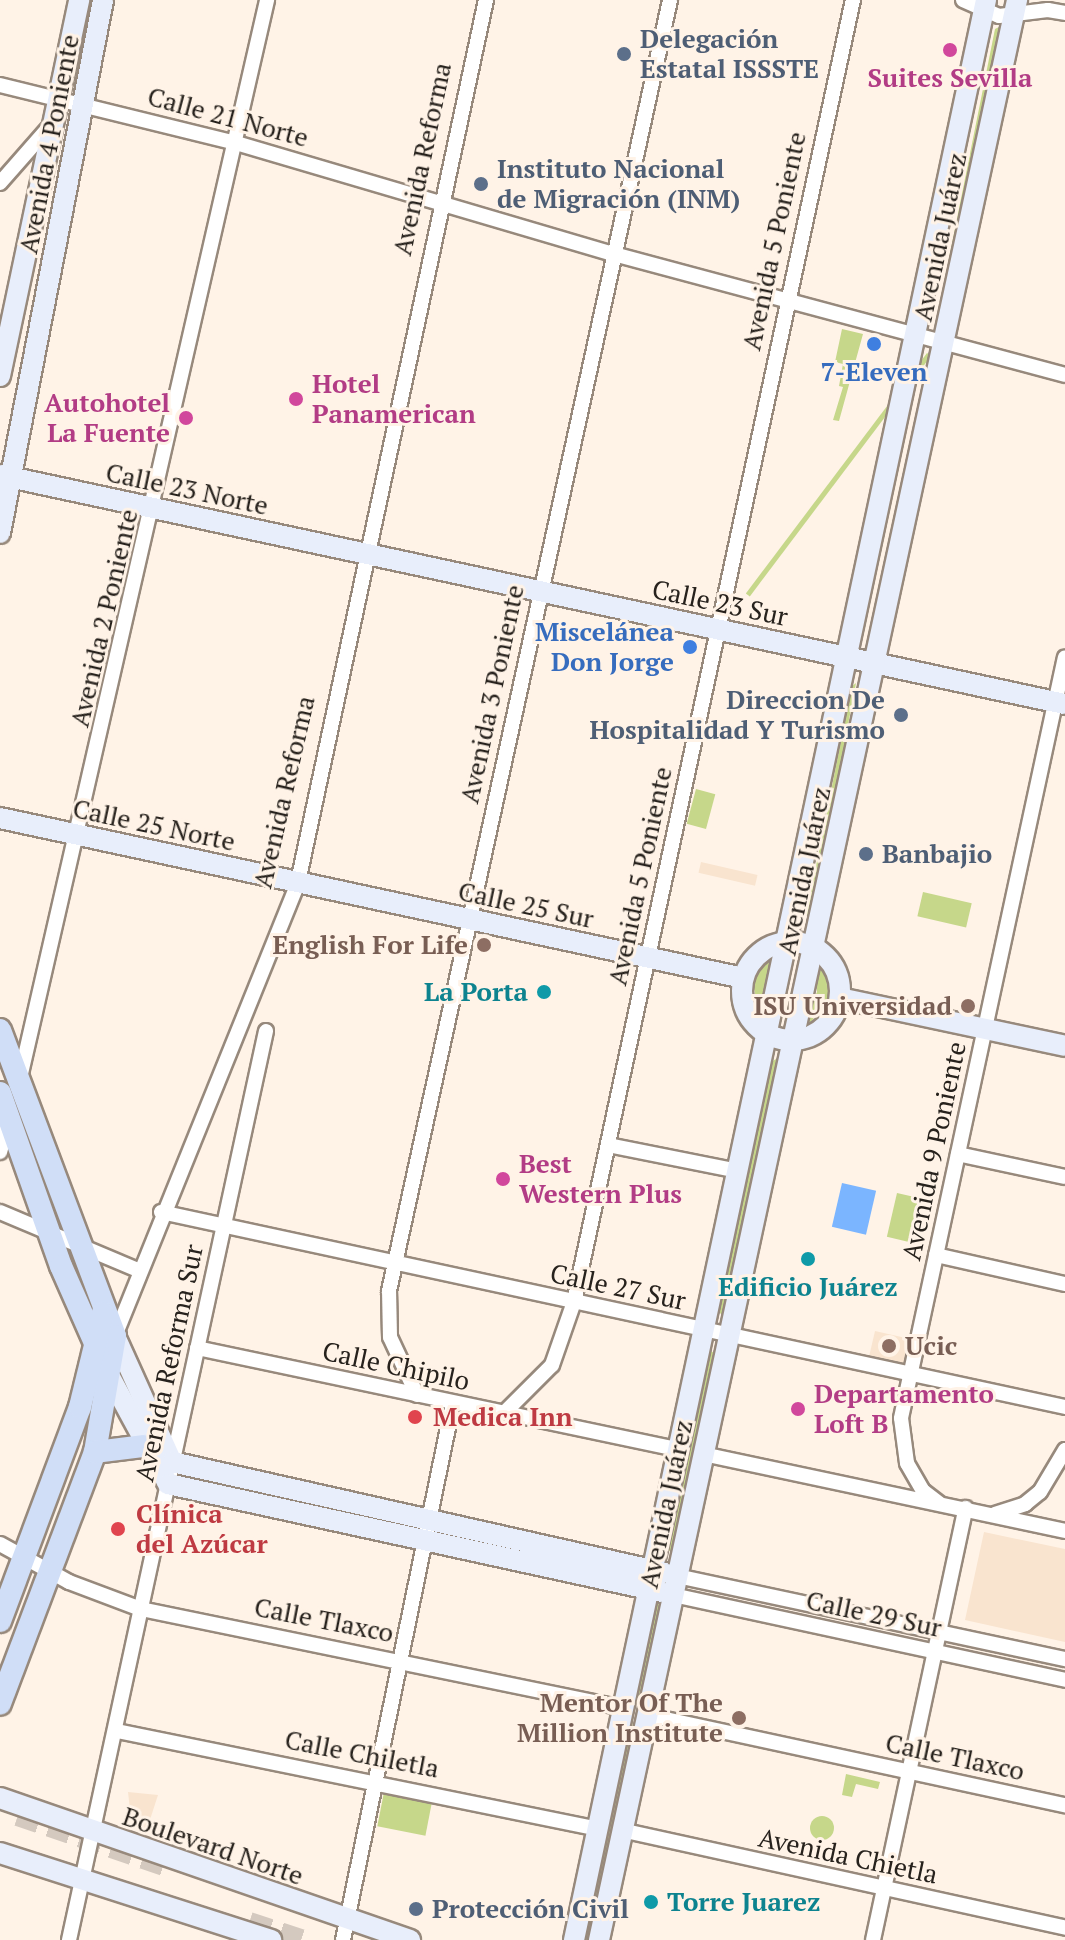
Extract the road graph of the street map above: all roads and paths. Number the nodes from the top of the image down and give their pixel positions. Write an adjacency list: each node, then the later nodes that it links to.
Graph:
1 (79, 0): 13 (main road, Avenida 4 Poniente)
2 (103, 0): 14 (main road, Avenida 4 Poniente)
3 (267, 0): 16 (street, Avenida 2 Poniente)
4 (486, 0): 18 (street, Avenida Reforma)
5 (670, 0): 19 (street, Avenida 3 Poniente)
6 (853, 0): 20 (street, Avenida 5 Poniente)
7 (963, 0): 9 (street)
8 (1043, 5): 10 (street); 11 (street)
9 (985, 6): 10 (street); 21 (main road, Avenida Juárez)
10 (1016, 8): 22 (main road, Avenida Juárez)
11 (1065, 13)
12 (0, 85): 13 (street, Calle 21 Norte)
13 (59, 97): 14 (street, Calle 21 Norte); 15 (main road, Avenida 4 Poniente)
14 (82, 103): 16 (street, Calle 21 Norte); 25 (main road, Avenida 4 Poniente)
15 (54, 122): 17 (street); 24 (main road, Avenida 4 Poniente)
16 (236, 143): 18 (street, Calle 21 Norte); 26 (street, Avenida 2 Poniente)
17 (0, 183)
18 (442, 201): 19 (street, Calle 21 Norte); 28 (street, Avenida Reforma)
19 (614, 254): 20 (street, Calle 21 Norte); 29 (street, Avenida 3 Poniente)
20 (785, 301): 21 (street, Calle 21 Norte); 30 (street, Avenida 5 Poniente)
21 (917, 338): 22 (street, Calle 21 Norte); 31 (main road, Avenida Juárez)
22 (944, 345): 23 (street, Calle 21 Norte); 33 (main road, Avenida Juárez)
23 (1065, 375)
24 (0, 376)
25 (6, 477): 26 (main road, Calle 23 Norte); 27 (main road, Avenida 4 Poniente)
26 (154, 508): 28 (main road, Calle 23 Norte); 36 (street, Avenida 2 Poniente)
27 (0, 533)
28 (364, 553): 29 (main road, Calle 23 Sur); 37 (street, Avenida Reforma)
29 (539, 591): 30 (main road, Calle 23 Sur); 38 (street, Avenida 3 Poniente)
30 (717, 629): 31 (main road, Calle 23 Sur); 41 (street, Avenida 5 Poniente)
31 (848, 657): 33 (main road, Calle 23 Sur); 39 (main road, Avenida Juárez)
32 (1065, 657): 34 (street, Avenida 9 Poniente)
33 (875, 663): 34 (main road, Calle 23 Sur); 40 (main road, Avenida Juárez)
34 (1060, 703): 44 (street, Avenida 9 Poniente)
35 (0, 818): 36 (main road, Calle 25 Norte)
36 (80, 836): 37 (main road, Calle 25 Norte); 50 (street, Avenida 2 Poniente)
37 (298, 882): 38 (main road, Calle 25 Sur); 58 (street, Avenida Reforma)
38 (468, 919): 41 (main road, Calle 25 Sur); 63 (street, Avenida 3 Poniente)
39 (788, 941): 40 (main road); 42 (main road); 47 (main road, Avenida Juárez)
40 (814, 947): 43 (main road); 48 (main road, Avenida Juárez)
41 (648, 958): 42 (main road, Calle 25 Sur); 52 (street, Avenida 5 Poniente)
42 (743, 978): 47 (main road)
43 (840, 998): 44 (main road); 48 (main road)
44 (985, 1029): 49 (main road); 54 (street, Avenida 9 Poniente)
45 (0, 1030): 50 (main road)
46 (266, 1031): 59 (street, Avenida Reforma Sur)
47 (768, 1035): 48 (main road); 55 (main road, Avenida Juárez)
48 (794, 1041): 68 (main road, Avenida Juárez)
49 (1065, 1046)
50 (10, 1088): 51 (main road); 61 (main road)
51 (10, 1120): 53 (street); 60 (main road)
52 (608, 1145): 55 (street); 66 (street, Avenida 5 Poniente)
53 (0, 1152)
54 (958, 1154): 56 (street); 62 (street, Avenida 9 Poniente)
55 (738, 1171): 67 (main road, Avenida Juárez)
56 (1065, 1177)
57 (0, 1212): 60 (street)
58 (161, 1212): 59 (street, Calle 27 Sur); 64 (street, Avenida Reforma)
59 (224, 1226): 63 (street, Calle 27 Sur); 70 (street, Avenida Reforma Sur)
60 (48, 1230): 61 (street); 69 (main road)
61 (75, 1241): 64 (street); 69 (main road, Avenida Reforma)
62 (936, 1255): 65 (street); 71 (street, Avenida 9 Poniente)
63 (395, 1263): 66 (street, Calle 27 Sur); 73 (street, Avenida 3 Poniente)
64 (138, 1270): 69 (street, Avenida Reforma)
65 (1065, 1284)
66 (574, 1302): 67 (street, Calle 27 Sur); 76 (street, Avenida 5 Poniente)
67 (705, 1330): 68 (street, Calle 27 Sur); 78 (main road, Avenida Juárez)
68 (730, 1335): 71 (street, Calle 27 Sur); 81 (main road, Avenida Juárez)
69 (106, 1342): 72 (main road); 82 (main road); 90 (main road, Avenida Reforma)
70 (197, 1348): 73 (street, Calle Chipilo); 82 (street, Avenida Reforma Sur)
71 (910, 1374): 75 (street, Calle 27 Sur); 84 (street, Avenida 9 Poniente)
72 (110, 1377): 77 (main road); 80 (main road)
73 (417, 1395): 74 (street, Calle Chipilo)
74 (453, 1403): 76 (street, Calle Chipilo); 87 (street)
75 (1065, 1407)
76 (505, 1412): 78 (street, Calle Chipilo)
77 (144, 1446): 80 (main road); 83 (main road)
78 (679, 1450): 92 (main road, Avenida Juárez)
79 (1065, 1450): 86 (street)
80 (95, 1452): 91 (main road)
81 (703, 1454): 84 (street); 93 (main road, Avenida Juárez)
82 (172, 1462): 83 (street, Avenida Reforma Sur); 87 (main road)
83 (168, 1484): 87 (main road); 94 (street, Avenida Reforma Sur)
84 (939, 1503): 85 (street)
85 (966, 1508): 86 (street); 96 (street)
86 (994, 1514): 88 (street)
87 (429, 1531): 92 (main road); 99 (street)
88 (1065, 1531)
89 (0, 1544): 90 (street, Calle Tlaxco)
90 (23, 1556): 91 (street, Calle Tlaxco); 95 (main road, Avenida Reforma)
91 (52, 1574): 94 (street, Calle Tlaxco); 101 (main road)
92 (652, 1580): 93 (main road); 102 (main road, Avenida Juárez)
93 (675, 1585): 96 (street, Calle 29 Sur); 97 (street, Calle 29 Sur); 103 (main road, Avenida Juárez)
94 (141, 1609): 99 (street, Calle Tlaxco); 104 (street, Avenida Reforma Sur)
95 (0, 1621)
96 (939, 1632): 97 (street); 98 (street, Calle 29 Sur)
97 (935, 1652): 100 (street, Calle 29 Sur); 105 (street)
98 (1065, 1659)
99 (400, 1660): 102 (street, Calle Tlaxco); 106 (street)
100 (1065, 1680)
101 (0, 1704)
102 (623, 1708): 109 (main road, Avenida Juárez)
103 (647, 1715): 105 (street, Calle Tlaxco); 110 (main road, Avenida Juárez)
104 (117, 1731): 106 (street, Calle Chiletla); 111 (street, Avenida Reforma Sur)
105 (909, 1771): 108 (street, Calle Tlaxco); 114 (street)
106 (375, 1781): 109 (street, Calle Chiletla); 116 (street)
107 (0, 1798): 111 (main road, Boulevard Norte)
108 (1065, 1805)
109 (598, 1829): 120 (main road, Avenida Juárez)
110 (621, 1830): 114 (street, Avenida Chietla); 121 (main road, Avenida Juárez)
111 (93, 1831): 113 (street, Avenida Reforma Sur); 116 (main road, Boulevard Norte)
112 (0, 1853): 113 (main road)
113 (82, 1881): 117 (street, Avenida Reforma Sur); 118 (main road)
114 (884, 1888): 115 (street, Avenida Chietla); 122 (street)
115 (1065, 1928)
116 (345, 1930): 119 (main road, Boulevard Norte)
117 (69, 1940)
118 (271, 1940)
119 (410, 1940)
120 (574, 1940)
121 (599, 1940)
122 (873, 1940)

